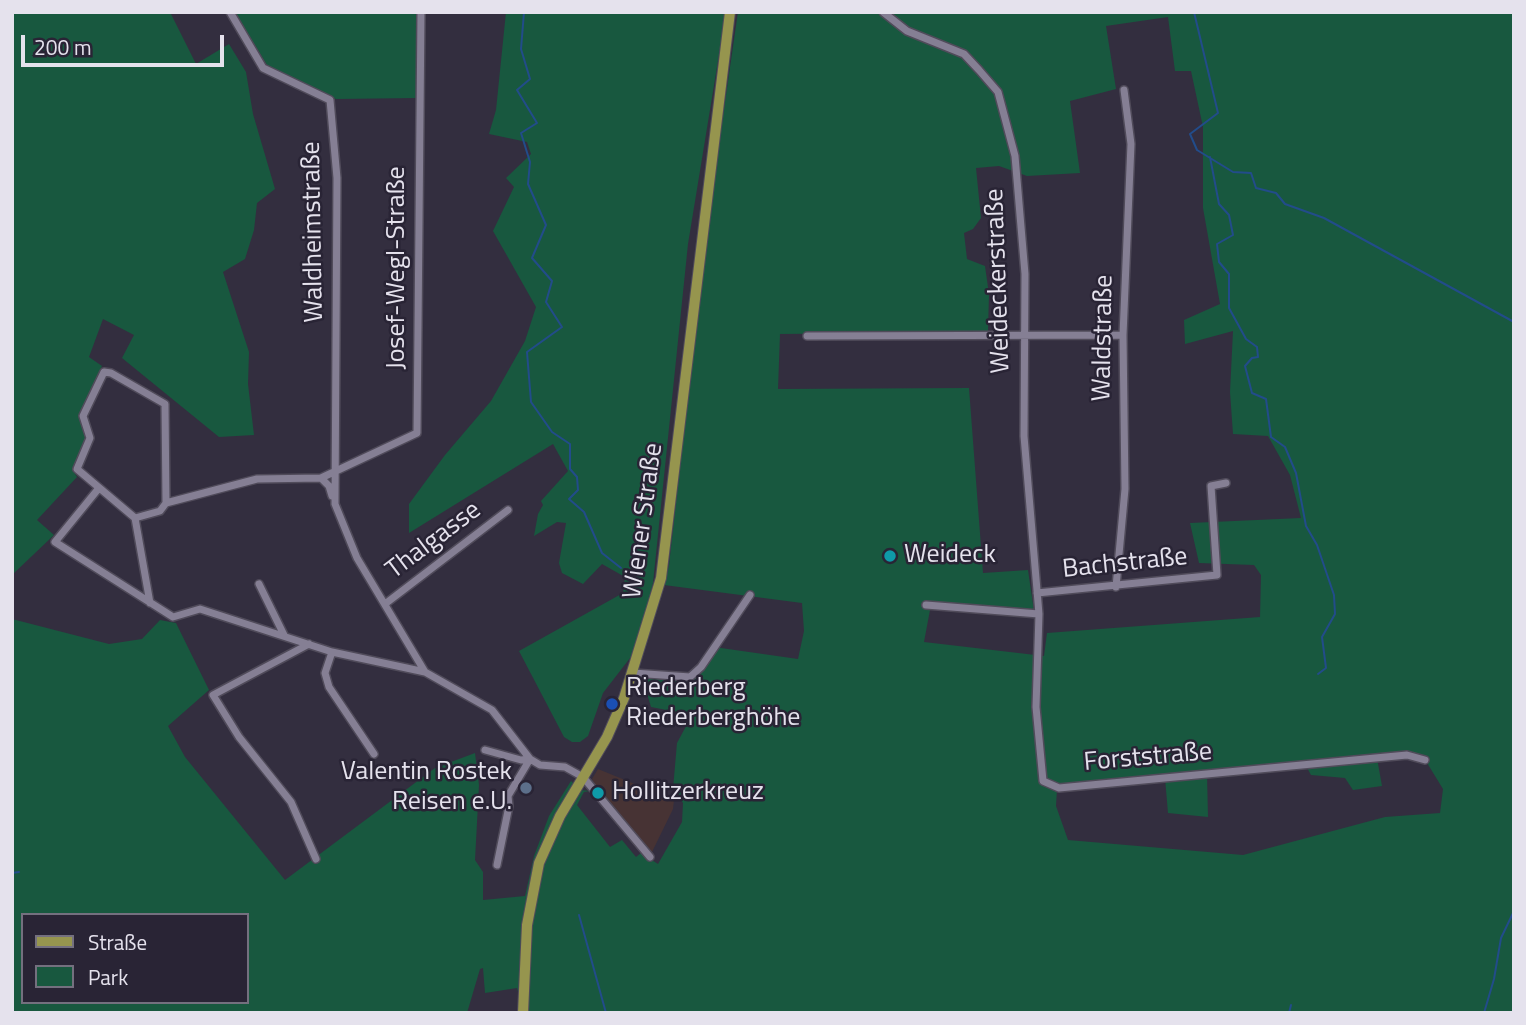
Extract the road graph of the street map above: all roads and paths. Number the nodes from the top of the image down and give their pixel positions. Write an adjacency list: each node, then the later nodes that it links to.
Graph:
1 (230, 12): 9 (street, Waldheimstraße)
2 (421, 12): 9 (street, Josef-Wegl-Straße)
3 (730, 12): 29 (main road, Wiener Straße)
4 (883, 12): 8 (street, Weideckerstraße)
5 (1124, 90): 6 (street, Waldstraße)
6 (1123, 335): 8 (street); 18 (street, Waldstraße)
7 (807, 336): 8 (street)
8 (1026, 336): 19 (street, Weideckerstraße)
9 (335, 471): 10 (street); 14 (street, Waldheimstraße)
10 (321, 478): 13 (street); 14 (street, Waldheimstraße)
11 (1226, 483): 18 (street, Bachstraße)
12 (99, 488): 13 (street); 16 (street); 21 (street)
13 (166, 503): 16 (street)
14 (335, 503): 22 (street, Waldheimstraße)
15 (508, 510): 22 (street, Thalgasse)
16 (135, 518): 21 (street)
17 (260, 584): 25 (street)
18 (1116, 587): 19 (street, Bachstraße)
19 (1037, 593): 24 (street, Weideckerstraße)
20 (750, 595): 29 (street)
21 (150, 603): 25 (street)
22 (385, 604): 28 (street, Waldheimstraße)
23 (926, 606): 24 (street)
24 (1039, 614): 33 (street, Forststraße)
25 (284, 635): 26 (street)
26 (309, 644): 27 (street); 36 (street)
27 (331, 652): 28 (street); 31 (street)
28 (425, 672): 32 (street, Waldheimstraße)
29 (634, 673): 34 (main road, Wiener Straße)
30 (485, 750): 32 (street)
31 (374, 754)
32 (530, 759): 34 (street); 37 (street)
33 (1425, 760)
34 (583, 777): 35 (street); 38 (main road, Wiener Straße)
35 (650, 857)
36 (316, 859)
37 (497, 865)
38 (523, 1013)

